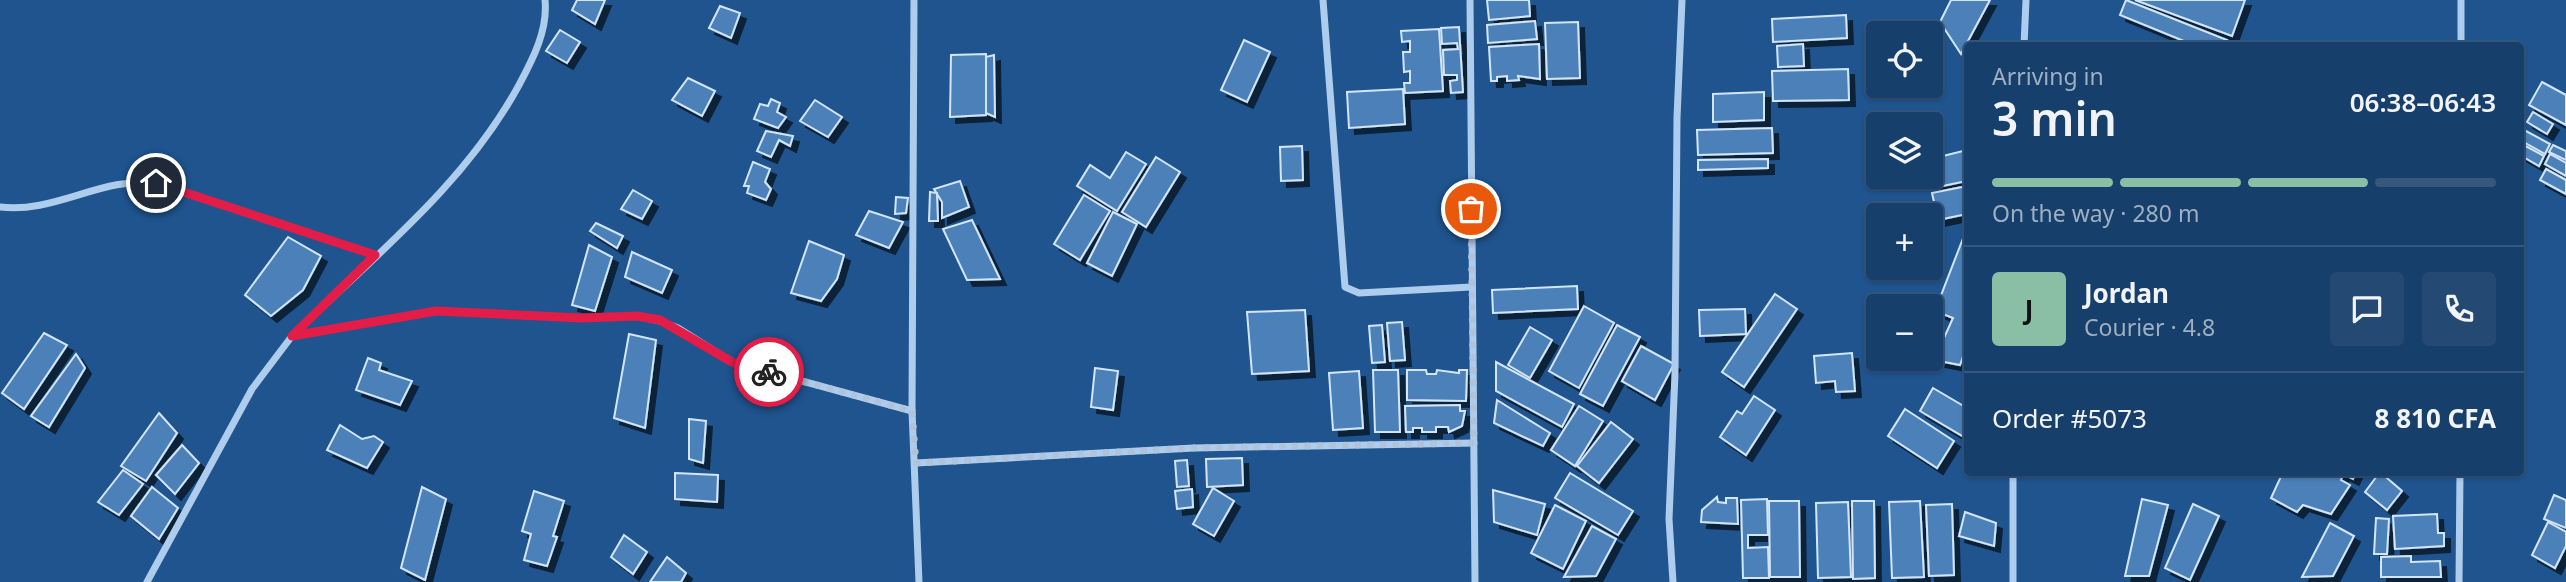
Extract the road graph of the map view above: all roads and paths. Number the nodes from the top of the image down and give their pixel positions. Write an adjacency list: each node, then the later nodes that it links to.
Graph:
1 (545, 0): 11 (street)
2 (915, 0): 14 (street)
3 (1323, 0): 12 (street)
4 (1470, 0): 12 (street)
5 (1682, 0): 22 (street)
6 (2026, 0): 8 (street)
7 (2461, 0): 9 (street)
8 (2024, 42)
9 (2461, 42)
10 (0, 207): 11 (street)
11 (375, 255): 13 (street)
12 (1471, 287): 15 (street)
13 (292, 336): 14 (street); 19 (street)
14 (912, 411): 16 (street)
15 (1474, 443): 16 (street); 21 (street)
16 (916, 463): 20 (street)
17 (2013, 476): 23 (street)
18 (2460, 476): 24 (street)
19 (147, 582)
20 (919, 582)
21 (1475, 582)
22 (1673, 582)
23 (2013, 582)
24 (2459, 582)

